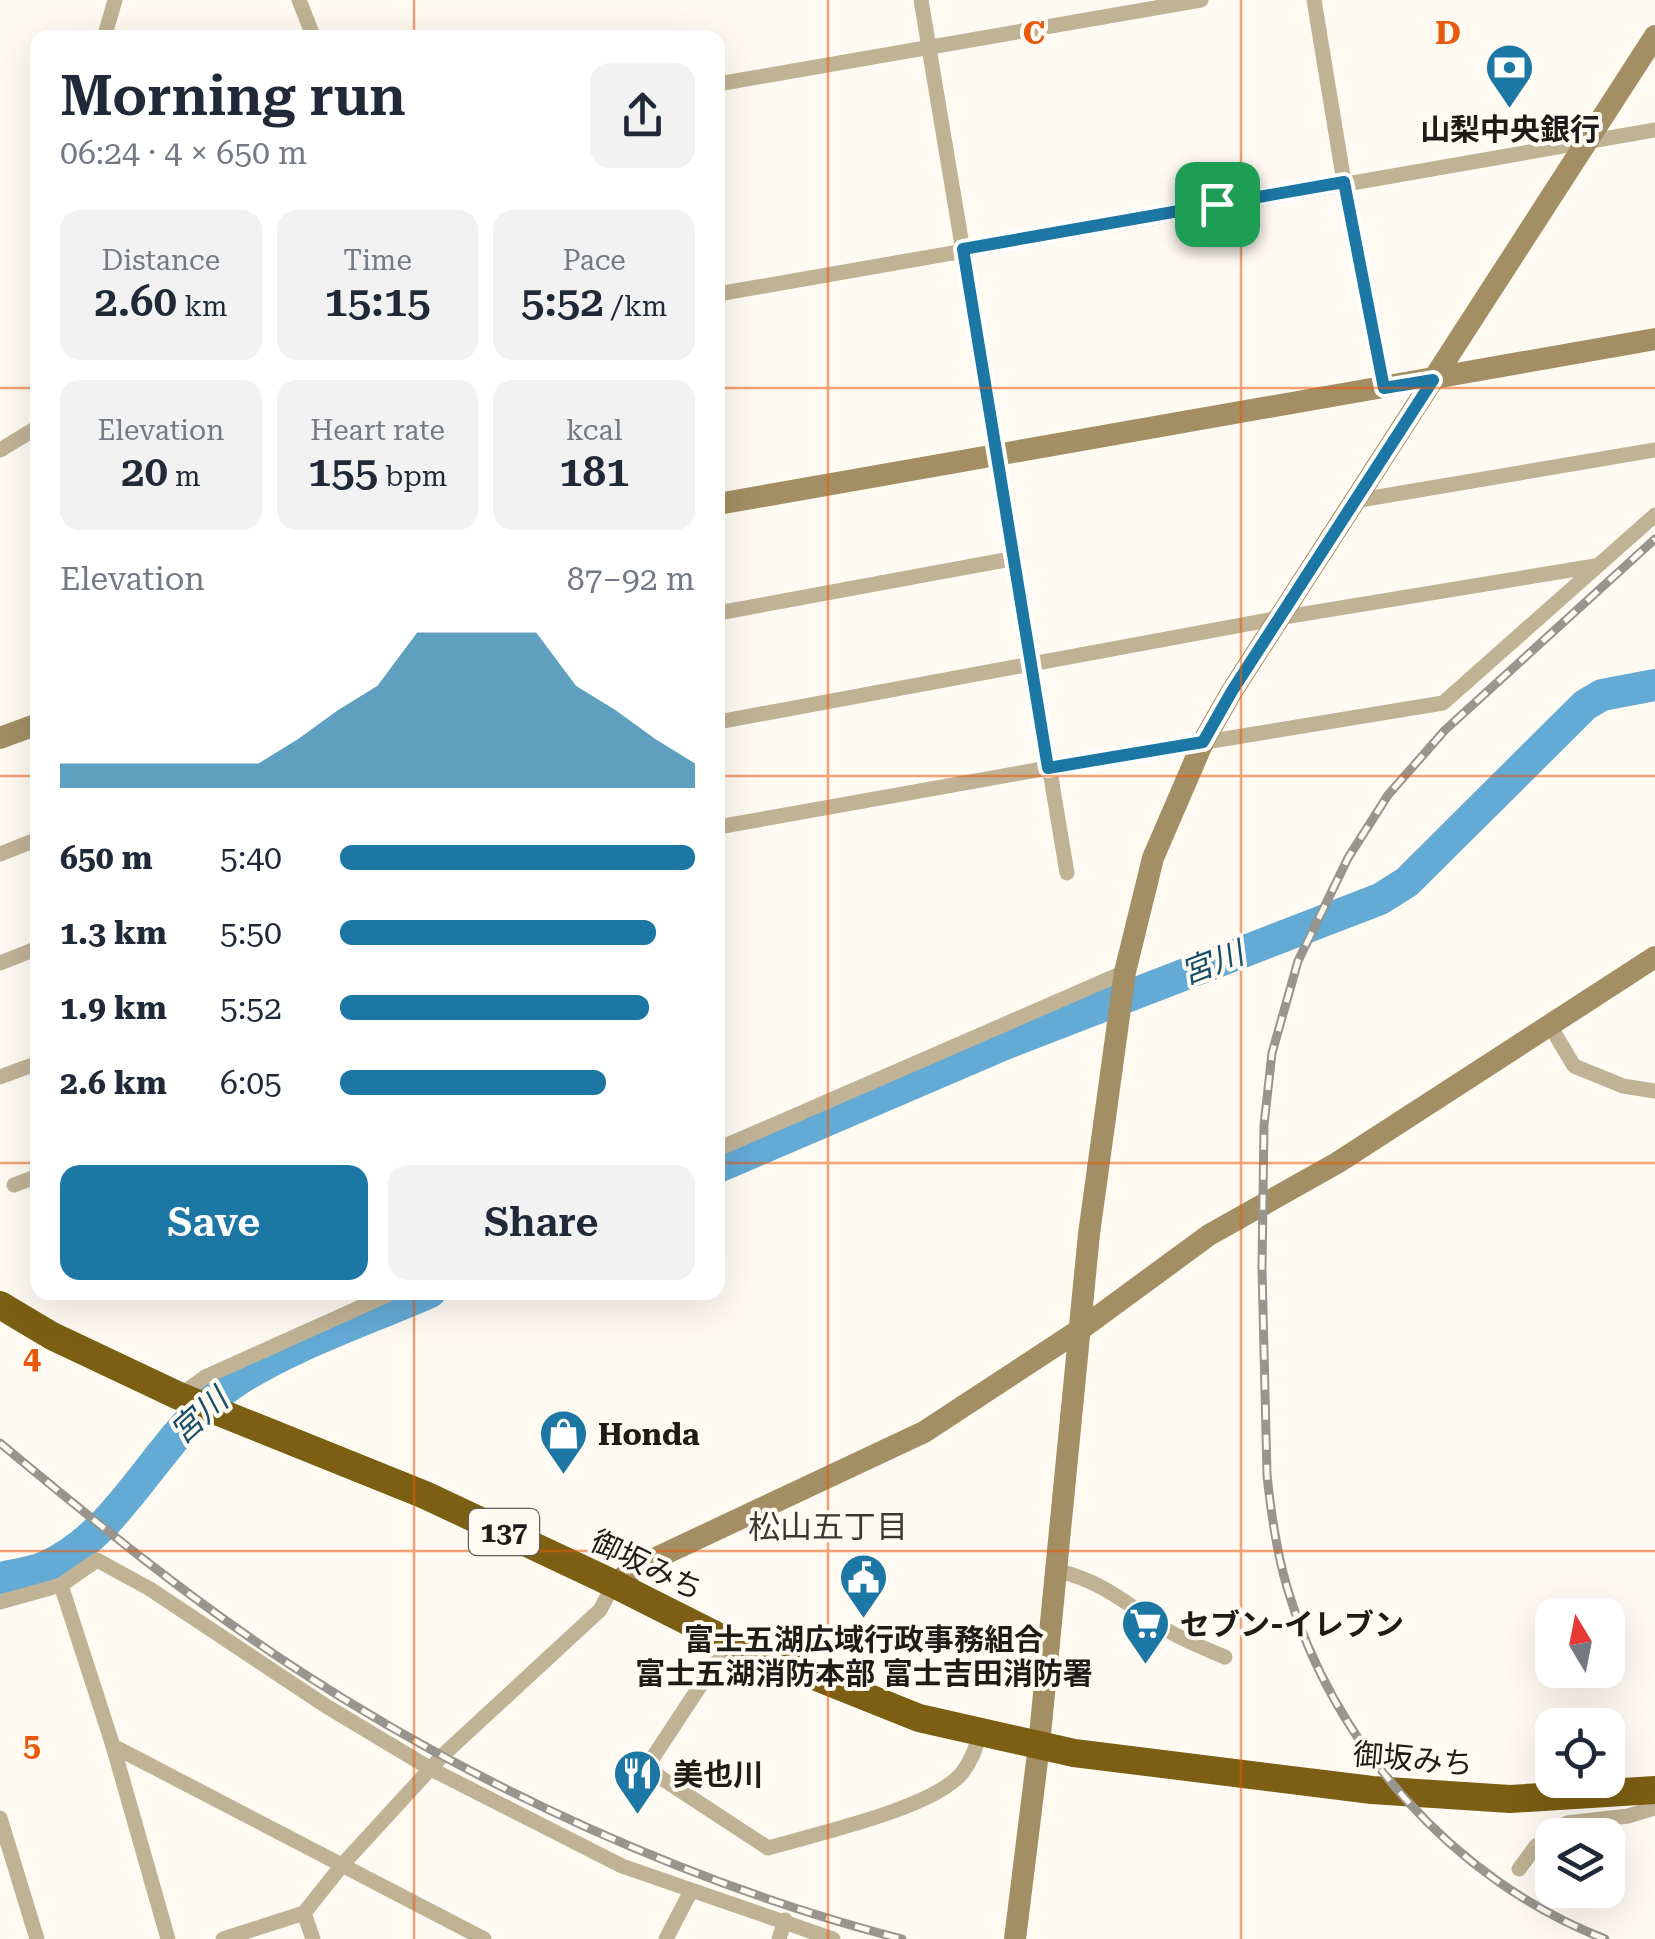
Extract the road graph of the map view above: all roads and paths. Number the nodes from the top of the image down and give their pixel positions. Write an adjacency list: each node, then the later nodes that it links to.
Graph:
1 (115, 0): 6 (street)
2 (299, 0): 7 (street)
3 (921, 0): 9 (street)
4 (1201, 0): 9 (street)
5 (1314, 0): 13 (street)
6 (106, 30)
7 (311, 30)
8 (1655, 36): 12 (street)
9 (929, 46): 10 (street); 14 (street)
10 (725, 83)
11 (1655, 130): 12 (street)
12 (1585, 142): 13 (street); 17 (street)
13 (1344, 182): 14 (street); 18 (street)
14 (963, 249): 15 (street); 22 (street)
15 (725, 293)
16 (1655, 339): 17 (street)
17 (1433, 380): 18 (street); 23 (street)
18 (1384, 388): 22 (street)
19 (30, 432): 20 (street)
20 (0, 450)
21 (1655, 450): 23 (street)
22 (998, 454): 24 (street); 26 (street)
23 (1354, 501): 29 (street)
24 (725, 503)
25 (1655, 515): 27 (street)
26 (1016, 558): 28 (street); 30 (street)
27 (1595, 566): 29 (street); 34 (street)
28 (725, 612)
29 (1279, 618): 30 (street); 34 (street)
30 (1032, 664): 31 (street); 35 (street)
31 (725, 721)
32 (30, 727): 33 (street)
33 (0, 738)
34 (1203, 742): 35 (street); 43 (street)
35 (1048, 768): 36 (street); 39 (street)
36 (725, 826)
37 (30, 842): 38 (street)
38 (0, 854)
39 (1066, 873)
40 (30, 951): 42 (street)
41 (1655, 957): 44 (street)
42 (0, 963)
43 (1124, 979): 48 (street); 53 (street)
44 (1548, 1024): 47 (street); 53 (street)
45 (30, 1066): 46 (street)
46 (0, 1078)
47 (1655, 1091)
48 (725, 1146)
49 (30, 1179): 50 (street)
50 (14, 1185)
51 (377, 1300): 54 (street)
52 (0, 1306): 54 (highway, 御坂みち / 137)
53 (1080, 1329): 55 (street); 57 (street)
54 (186, 1399): 57 (highway, 御坂みち / 137)
55 (1056, 1570): 60 (street); 62 (street)
56 (61, 1584): 58 (street); 63 (street); 64 (street)
57 (614, 1584): 59 (highway, 御坂みち / 137); 64 (street)
58 (0, 1602)
59 (729, 1642): 61 (highway, 御坂みち / 137); 61 (street)
60 (1225, 1657)
61 (980, 1731): 62 (highway, 御坂みち / 137)
62 (1039, 1744): 65 (highway, 御坂みち / 137); 83 (street)
63 (113, 1746): 68 (street); 75 (street)
64 (431, 1769): 68 (street); 70 (street)
65 (1655, 1790)
66 (1655, 1808): 69 (street)
67 (0, 1818): 74 (street)
68 (344, 1864): 71 (street); 73 (street)
69 (1519, 1869)
70 (691, 1891): 72 (street); 80 (street)
71 (304, 1913): 76 (street); 77 (street)
72 (786, 1920): 81 (street); 82 (street)
73 (452, 1922): 78 (street); 79 (street)
74 (37, 1939)
75 (168, 1939)
76 (224, 1939)
77 (312, 1939)
78 (457, 1939)
79 (484, 1939)
80 (666, 1939)
81 (779, 1939)
82 (834, 1939)
83 (1015, 1939)

